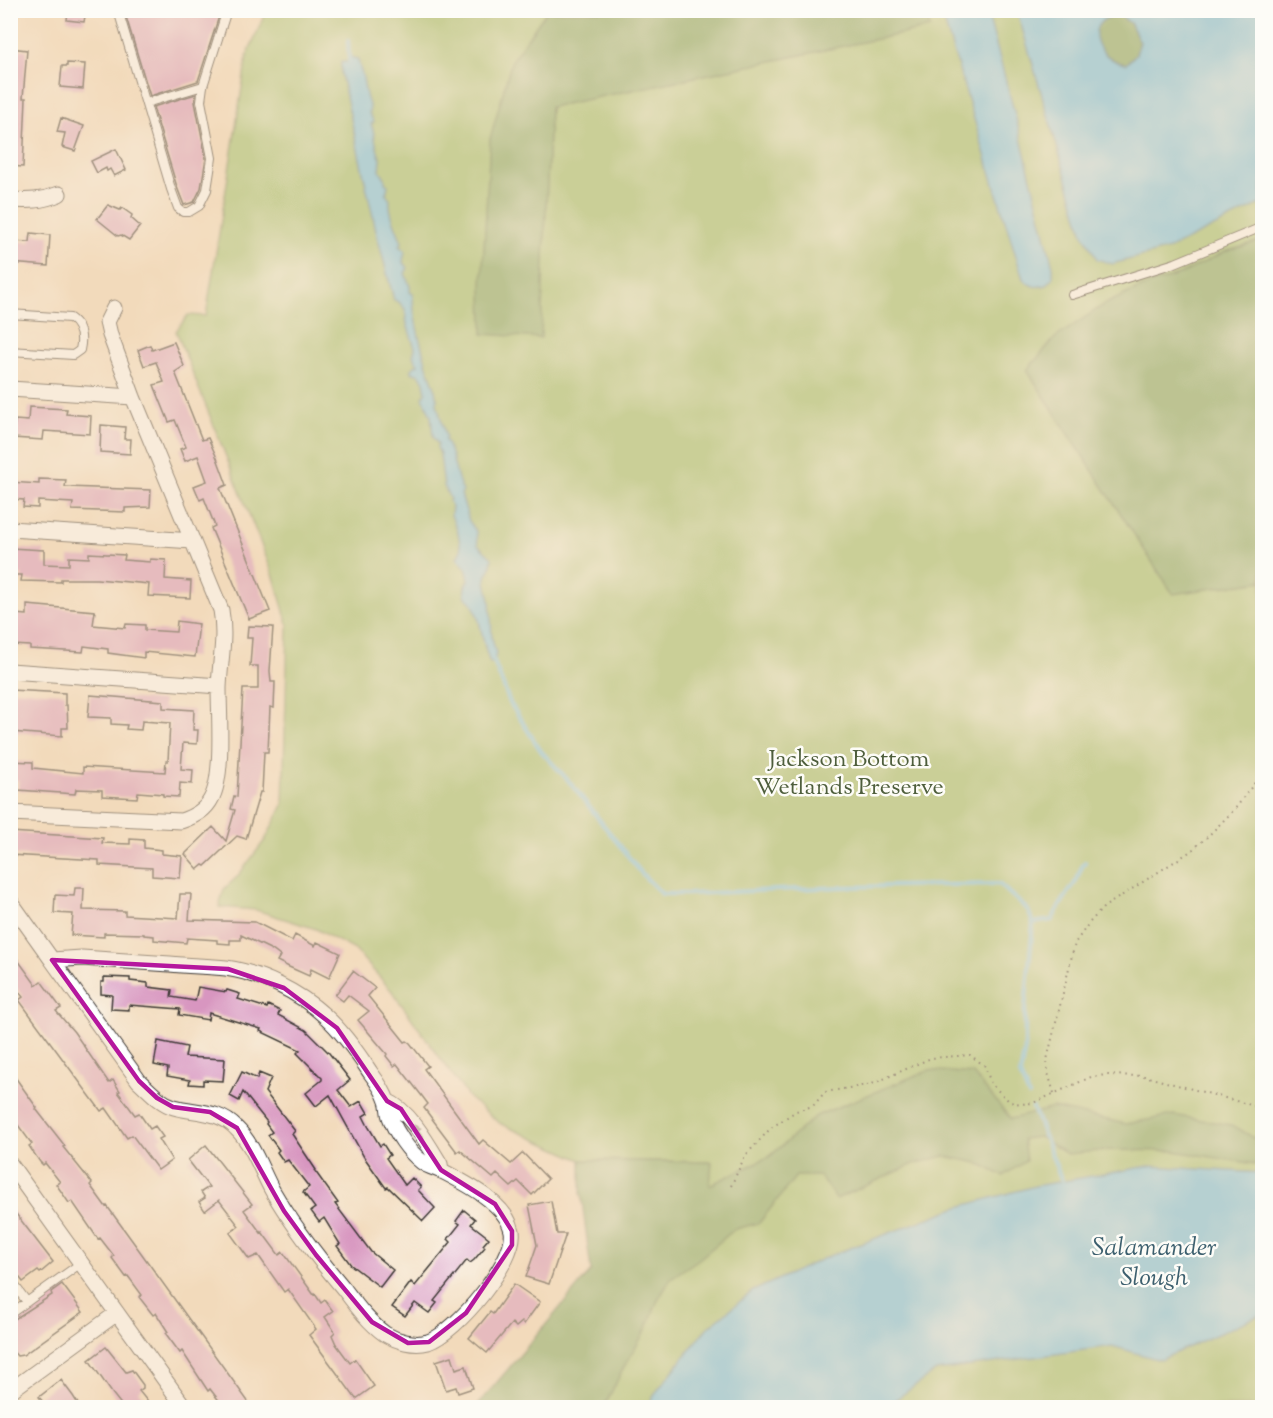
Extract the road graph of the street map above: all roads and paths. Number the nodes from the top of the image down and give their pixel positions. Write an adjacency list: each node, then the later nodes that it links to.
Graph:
1 (118, 10): 4 (lane)
2 (227, 10): 3 (lane)
3 (203, 86): 4 (lane); 4 (lane)
4 (146, 103)
5 (59, 194): 6 (street)
6 (10, 200)
7 (1263, 227): 8 (lane)
8 (1072, 295)
9 (114, 308): 13 (street)
10 (10, 314): 11 (lane)
11 (10, 351)
12 (10, 389): 13 (street)
13 (133, 397): 15 (street)
14 (10, 529): 15 (street)
15 (193, 541): 17 (street)
16 (10, 671): 17 (street)
17 (219, 686): 19 (street)
18 (1263, 773): 22 (path)
19 (10, 813)
20 (10, 901): 21 (street)
21 (52, 960): 21 (street)
22 (1054, 1093): 23 (path); 25 (path)
23 (1263, 1108)
24 (10, 1164): 26 (street)
25 (731, 1186)
26 (81, 1263): 28 (lane); 30 (street)
27 (10, 1279): 28 (lane)
28 (27, 1302): 29 (lane)
29 (10, 1314)
30 (117, 1314): 31 (street); 34 (street)
31 (10, 1391)
32 (10, 1398): 33 (street)
33 (17, 1407)
34 (185, 1407)

